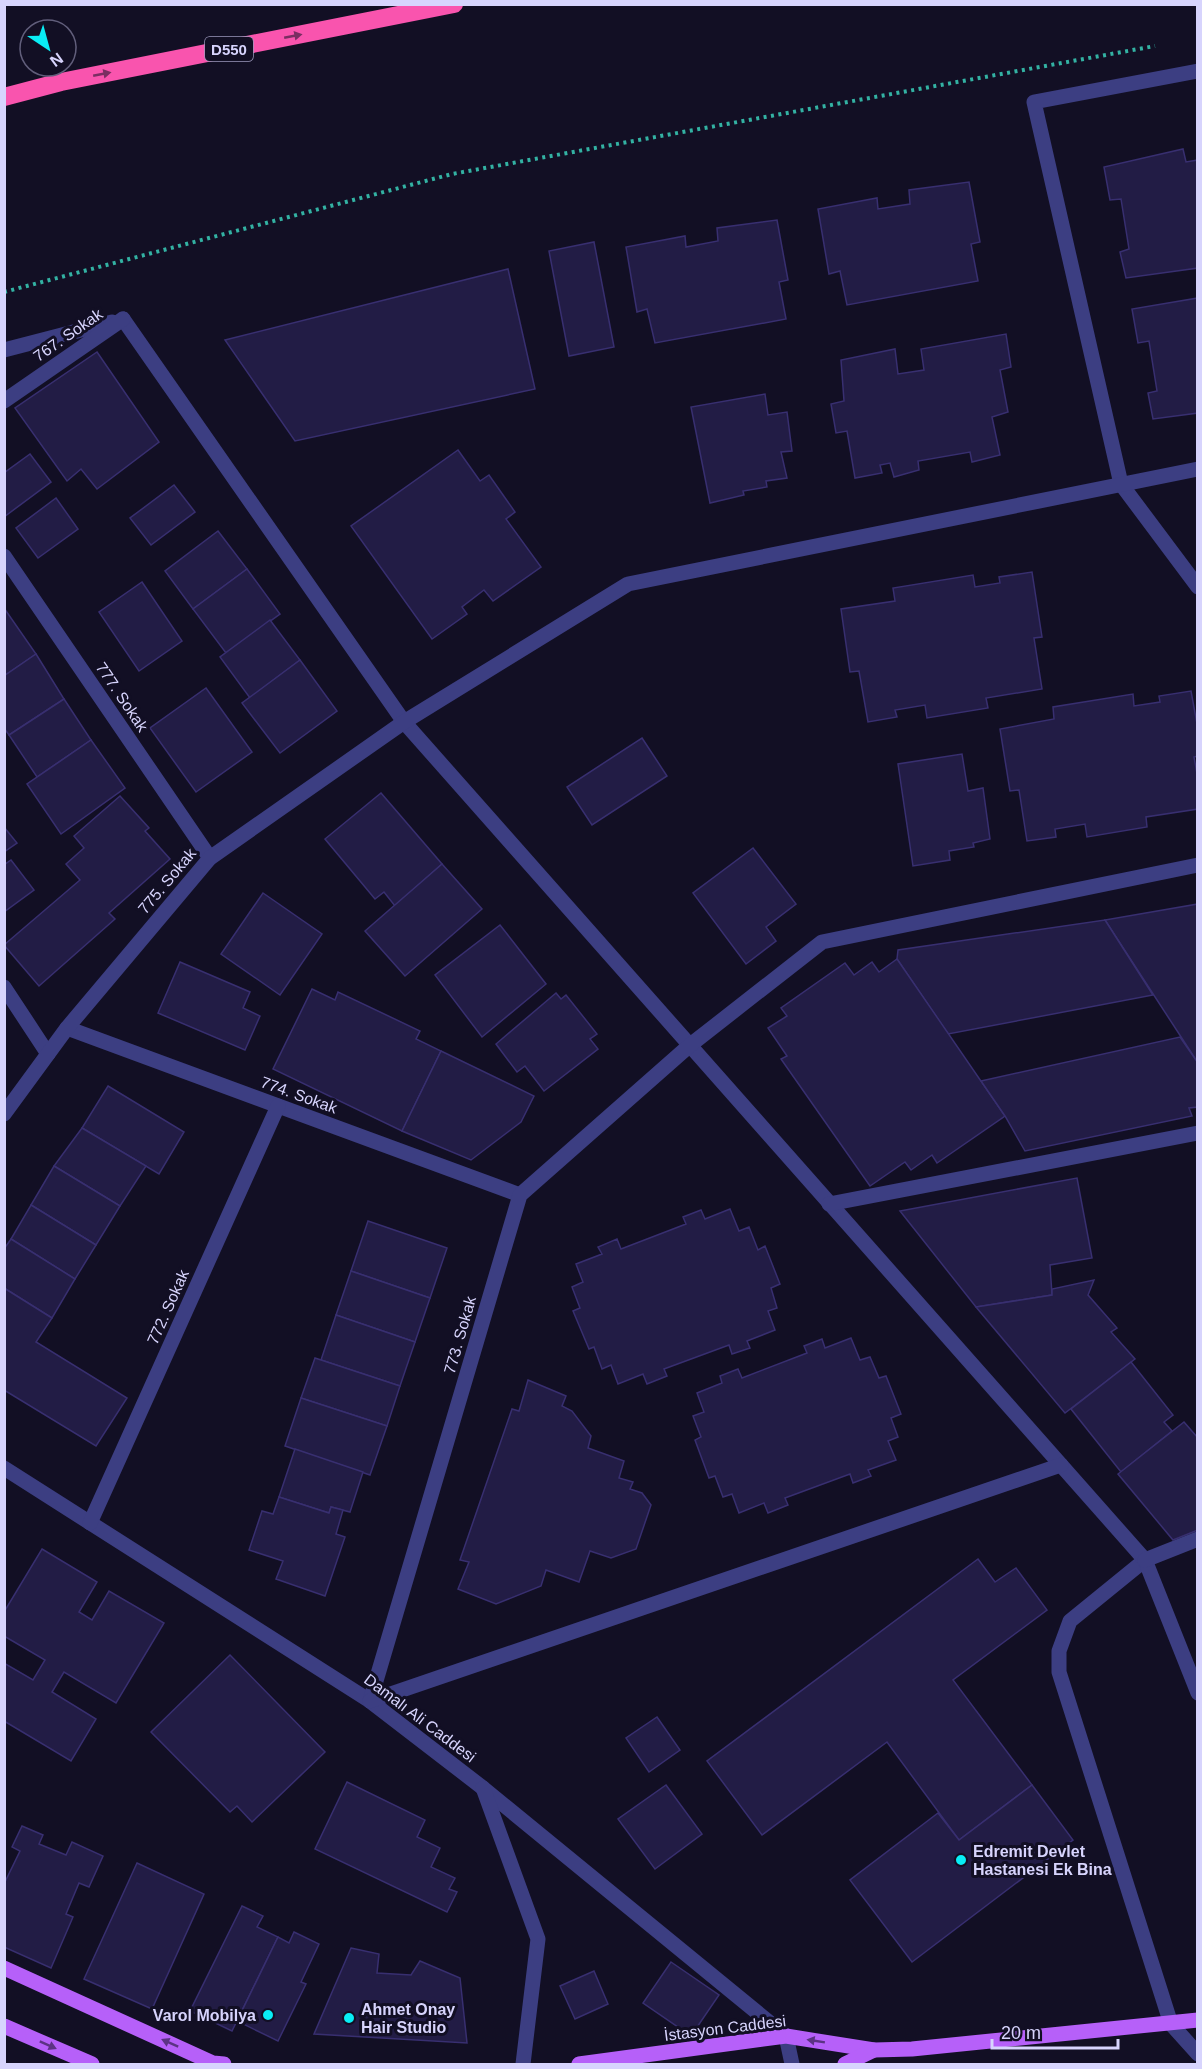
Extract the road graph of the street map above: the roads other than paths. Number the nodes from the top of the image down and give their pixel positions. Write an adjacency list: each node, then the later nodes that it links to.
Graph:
1 (454, 4): 3 (highway, D550, one-way to 1)
2 (1197, 71): 8 (street)
3 (4, 97)
4 (123, 319): 5 (street); 6 (street, 767. Sokak); 11 (street)
5 (4, 350)
6 (4, 401)
7 (1197, 469): 8 (street, 775. Sokak)
8 (1121, 484): 10 (street); 11 (street, 775. Sokak)
9 (4, 556): 12 (street, 777. Sokak)
10 (1197, 587)
11 (404, 722): 12 (street, 775. Sokak); 16 (street)
12 (210, 858): 15 (street, 775. Sokak)
13 (1197, 865): 16 (street)
14 (4, 987): 17 (street)
15 (67, 1028): 17 (street, 775. Sokak); 18 (street, 774. Sokak)
16 (689, 1046): 21 (street); 22 (street)
17 (48, 1054): 19 (street, 775. Sokak)
18 (278, 1106): 21 (street, 774. Sokak); 25 (street, 772. Sokak)
19 (4, 1114)
20 (1197, 1132): 22 (street)
21 (520, 1195): 29 (street, 773. Sokak)
22 (829, 1204): 23 (street)
23 (1061, 1465): 27 (street); 29 (street)
24 (4, 1468): 25 (street, Damalı Ali Caddesi)
25 (90, 1523): 29 (street, Damalı Ali Caddesi)
26 (1197, 1539): 27 (street)
27 (1145, 1560): 28 (street); 33 (street)
28 (1197, 1693)
29 (370, 1701): 30 (street, Damalı Ali Caddesi)
30 (483, 1788): 35 (street, Damalı Ali Caddesi); 40 (street)
31 (4, 1968): 39 (main road, one-way to 31)
32 (1197, 2020): 33 (main road, İstasyon Caddesi)
33 (1171, 2024): 36 (main road, İstasyon Caddesi); 37 (street)
34 (4, 2026): 38 (main road, one-way to 38)
35 (786, 2036): 36 (main road, İstasyon Caddesi, one-way to 35); 41 (main road, İstasyon Caddesi); 42 (street)
36 (874, 2050): 43 (main road, İstasyon Caddesi)
37 (1197, 2054)
38 (92, 2064)
39 (224, 2064)
40 (523, 2064)
41 (579, 2064)
42 (792, 2064)
43 (845, 2064)

